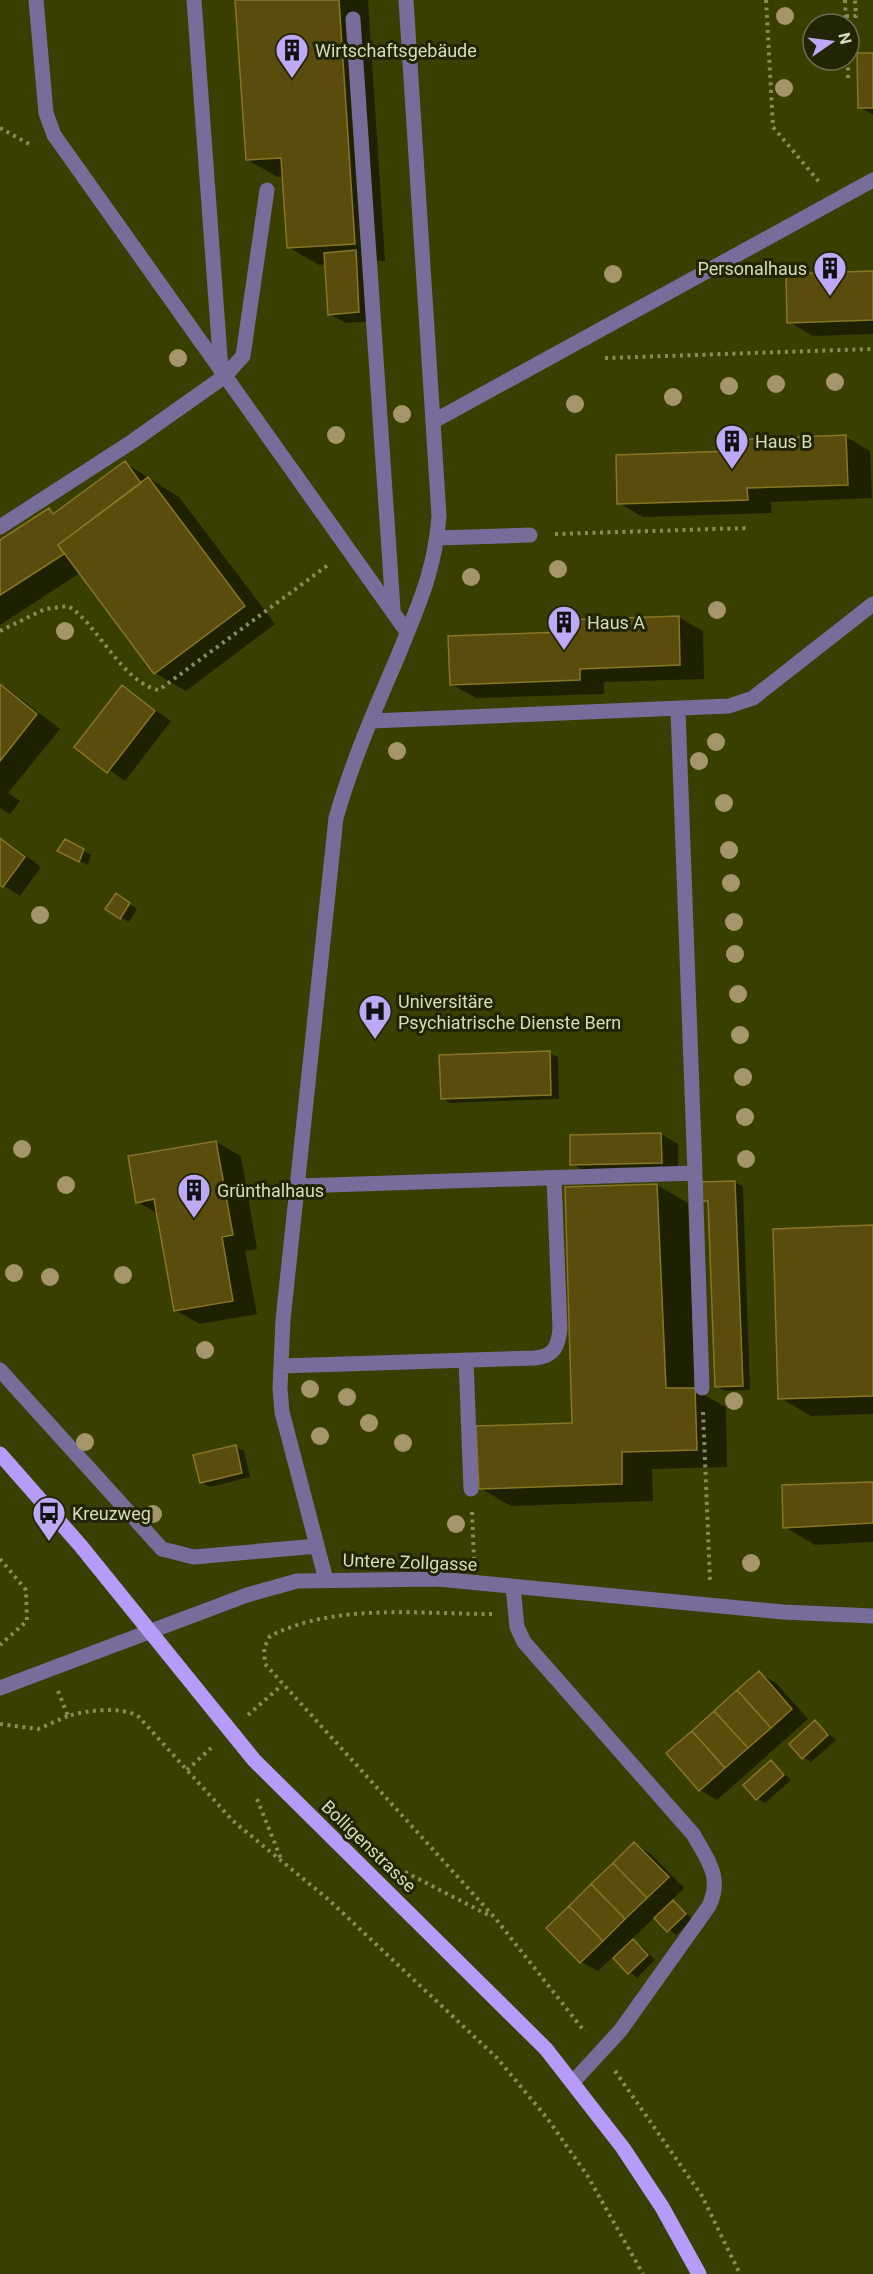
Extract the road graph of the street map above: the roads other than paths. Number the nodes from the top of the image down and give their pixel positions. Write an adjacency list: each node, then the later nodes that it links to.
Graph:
1 (36, 0): 7 (street)
2 (194, 0): 7 (street)
3 (406, 0): 8 (street)
4 (353, 19): 13 (street)
5 (873, 180): 8 (street)
6 (267, 190): 7 (street)
7 (223, 373): 9 (street); 13 (street)
8 (434, 421): 11 (street)
9 (0, 527)
10 (530, 535): 11 (street)
11 (437, 538): 14 (street)
12 (873, 604): 15 (street)
13 (393, 610): 14 (street)
14 (408, 632): 16 (street)
15 (678, 710): 16 (street); 17 (street)
16 (371, 721): 19 (street)
17 (695, 1173): 18 (street); 23 (street)
18 (554, 1178): 19 (street); 20 (street)
19 (298, 1186): 21 (street)
20 (466, 1360): 21 (street); 25 (street)
21 (281, 1366): 26 (street)
22 (0, 1370): 26 (street)
23 (702, 1388)
24 (0, 1454): 30 (main road, Bolligenstrasse)
25 (471, 1490)
26 (317, 1546): 27 (street)
27 (326, 1580): 28 (street, Untere Zollgasse); 30 (street, Untere Zollgasse)
28 (513, 1587): 29 (street, Untere Zollgasse); 32 (street)
29 (873, 1616)
30 (150, 1630): 31 (street, Untere Zollgasse); 32 (main road, Bolligenstrasse)
31 (0, 1688)
32 (573, 2082): 33 (main road, Bolligenstrasse)
33 (699, 2274)

